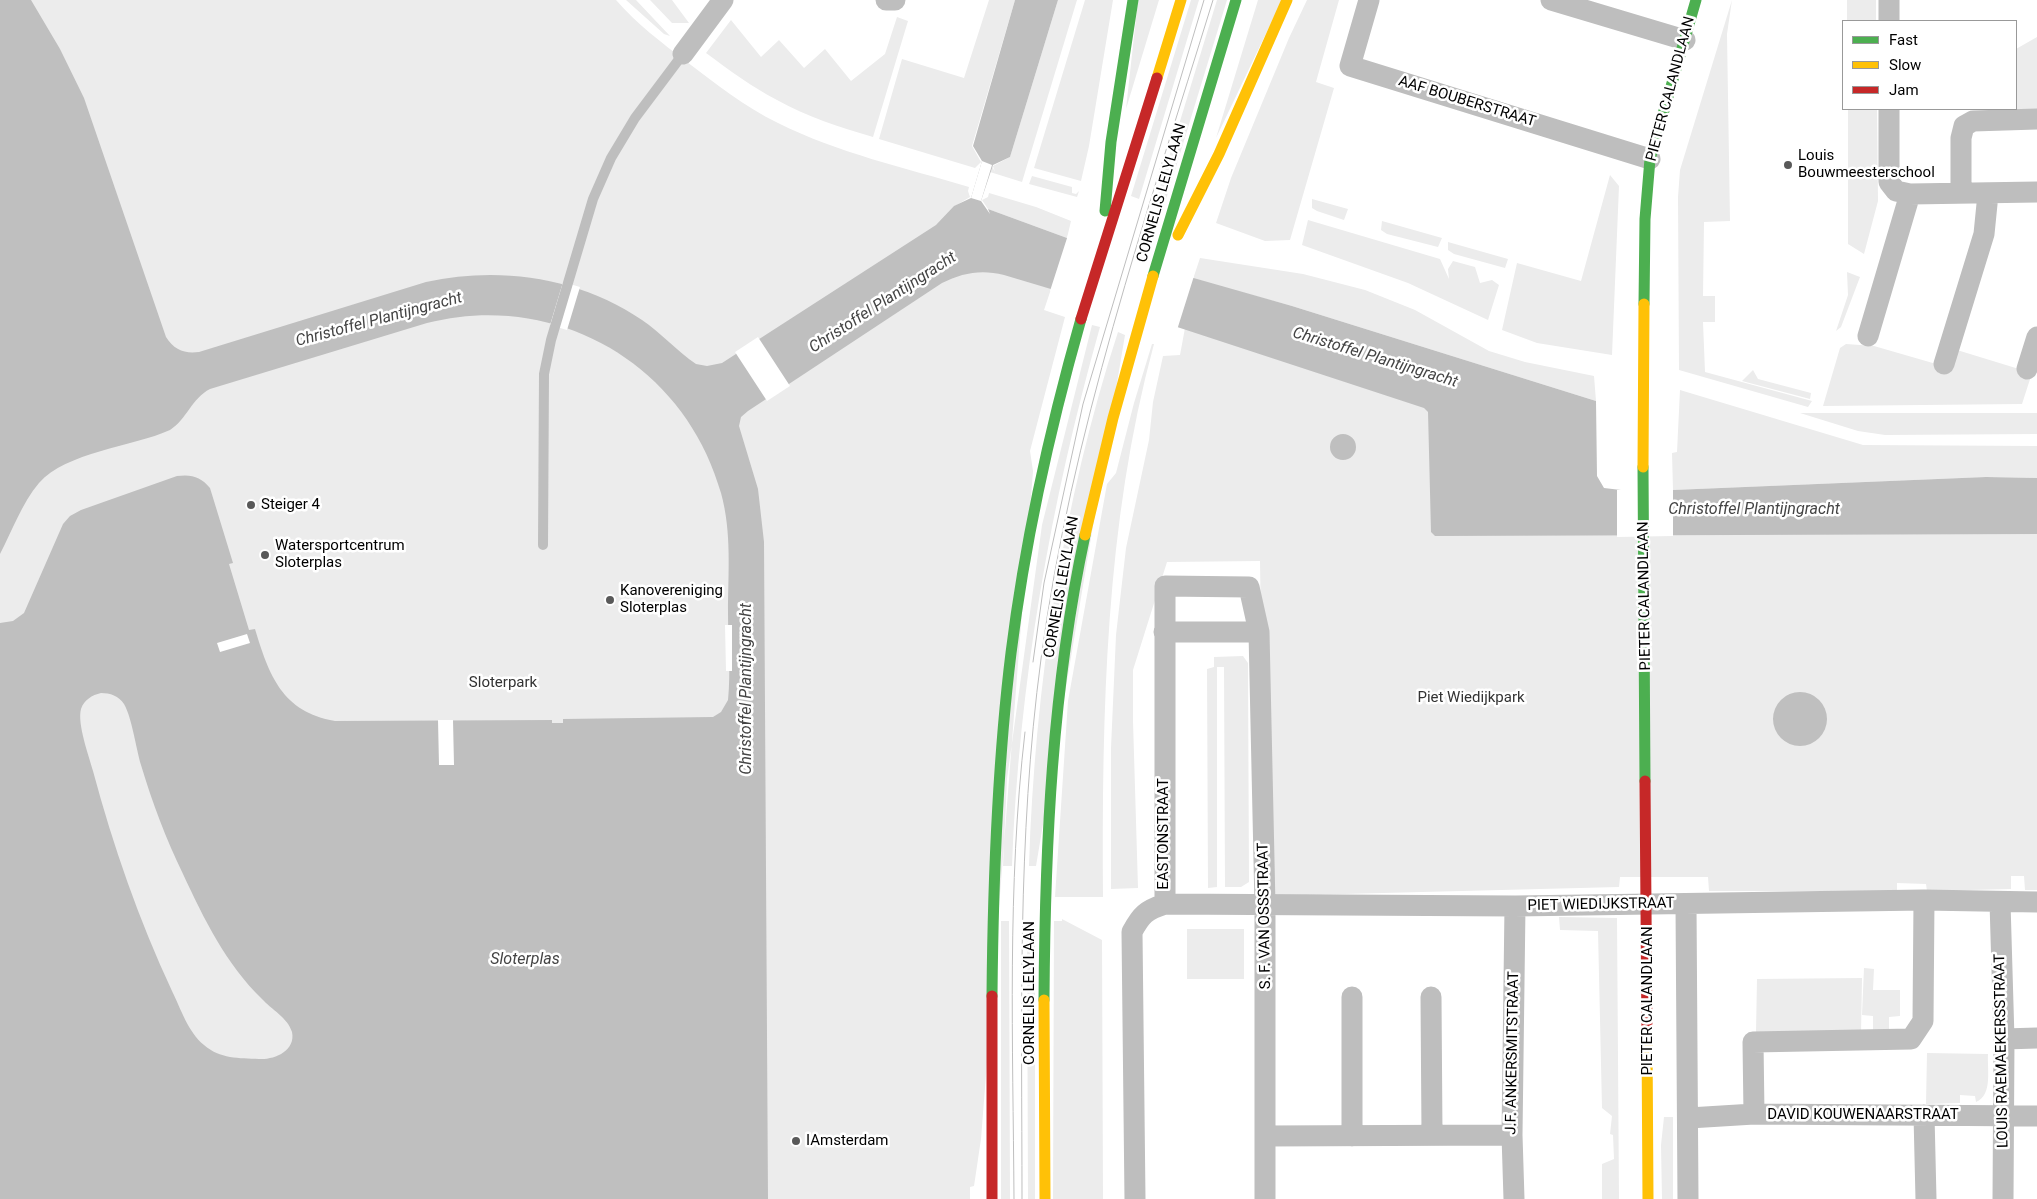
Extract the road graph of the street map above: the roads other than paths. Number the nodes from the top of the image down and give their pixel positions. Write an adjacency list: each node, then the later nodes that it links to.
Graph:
1 (723, 0): 14 (street)
2 (886, 0): 3 (street)
3 (895, 0)
4 (1133, 0): 22 (main road)
5 (1181, 0): 22 (main road)
6 (1236, 0): 23 (main road, CORNELIS LELYLAAN)
7 (1287, 0): 23 (main road)
8 (1369, 0): 17 (street, AAF BOUBERSTRAAT)
9 (1551, 0): 13 (street)
10 (1696, 0): 13 (main road, PIETER CALANDLAAN)
11 (1889, 0): 12 (street)
12 (1889, 20)
13 (1684, 40): 17 (main road, PIETER CALANDLAAN)
14 (683, 54): 28 (lane)
15 (1889, 110): 20 (street)
16 (2037, 118): 19 (street)
17 (1650, 159): 35 (main road, PIETER CALANDLAAN)
18 (2037, 192): 21 (street)
19 (1961, 193): 20 (street); 21 (street)
20 (1910, 194): 24 (street)
21 (1988, 194): 26 (street)
22 (1103, 248): 52 (main road)
23 (1151, 282): 53 (main road, CORNELIS LELYLAAN)
24 (1868, 336)
25 (2037, 338): 27 (street)
26 (1944, 364)
27 (2027, 368)
28 (543, 545)
29 (1164, 632): 30 (street); 30 (street, EASTONSTRAAT); 34 (street, EASTONSTRAAT)
30 (1259, 632): 37 (street, S. F. VAN OSSSTRAAT)
31 (1924, 900): 32 (street, PIET WIEDIJKSTRAAT); 36 (street, PIET WIEDIJKSTRAAT); 43 (street)
32 (2000, 902): 33 (street, PIET WIEDIJKSTRAAT); 42 (street, LOUIS RAEMAEKERSSTRAAT)
33 (2037, 902)
34 (1164, 904): 37 (street, PIET WIEDIJKSTRAAT); 54 (street, EASTONSTRAAT)
35 (1648, 904): 36 (street, PIET WIEDIJKSTRAAT); 38 (street, PIET WIEDIJKSTRAAT); 57 (main road, PIETER CALANDLAAN)
36 (1686, 904): 47 (street)
37 (1265, 906): 38 (street, PIET WIEDIJKSTRAAT); 50 (street, S. F. VAN OSSSTRAAT)
38 (1515, 906): 49 (street, J.F. ANKERSMITSTRAAT)
39 (1352, 997): 51 (street)
40 (1431, 997): 48 (street)
41 (2037, 1038): 42 (street)
42 (2004, 1039): 45 (street, LOUIS RAEMAEKERSSTRAAT)
43 (1754, 1114): 44 (street, DAVID KOUWENAARSTRAAT); 47 (street, DAVID KOUWENAARSTRAAT)
44 (1924, 1115): 45 (street, DAVID KOUWENAARSTRAAT); 59 (street)
45 (2004, 1116): 46 (street, DAVID KOUWENAARSTRAAT); 60 (street, LOUIS RAEMAEKERSSTRAAT)
46 (2037, 1116)
47 (1689, 1118): 58 (street)
48 (1432, 1134): 49 (street); 51 (street)
49 (1512, 1135): 56 (street, J.F. ANKERSMITSTRAAT)
50 (1266, 1136): 51 (street); 55 (street, S. F. VAN OSSSTRAAT)
51 (1352, 1136)
52 (992, 1199)
53 (1045, 1199)
54 (1135, 1199)
55 (1266, 1199)
56 (1514, 1199)
57 (1648, 1199)
58 (1688, 1199)
59 (1926, 1199)
60 (2003, 1199)

